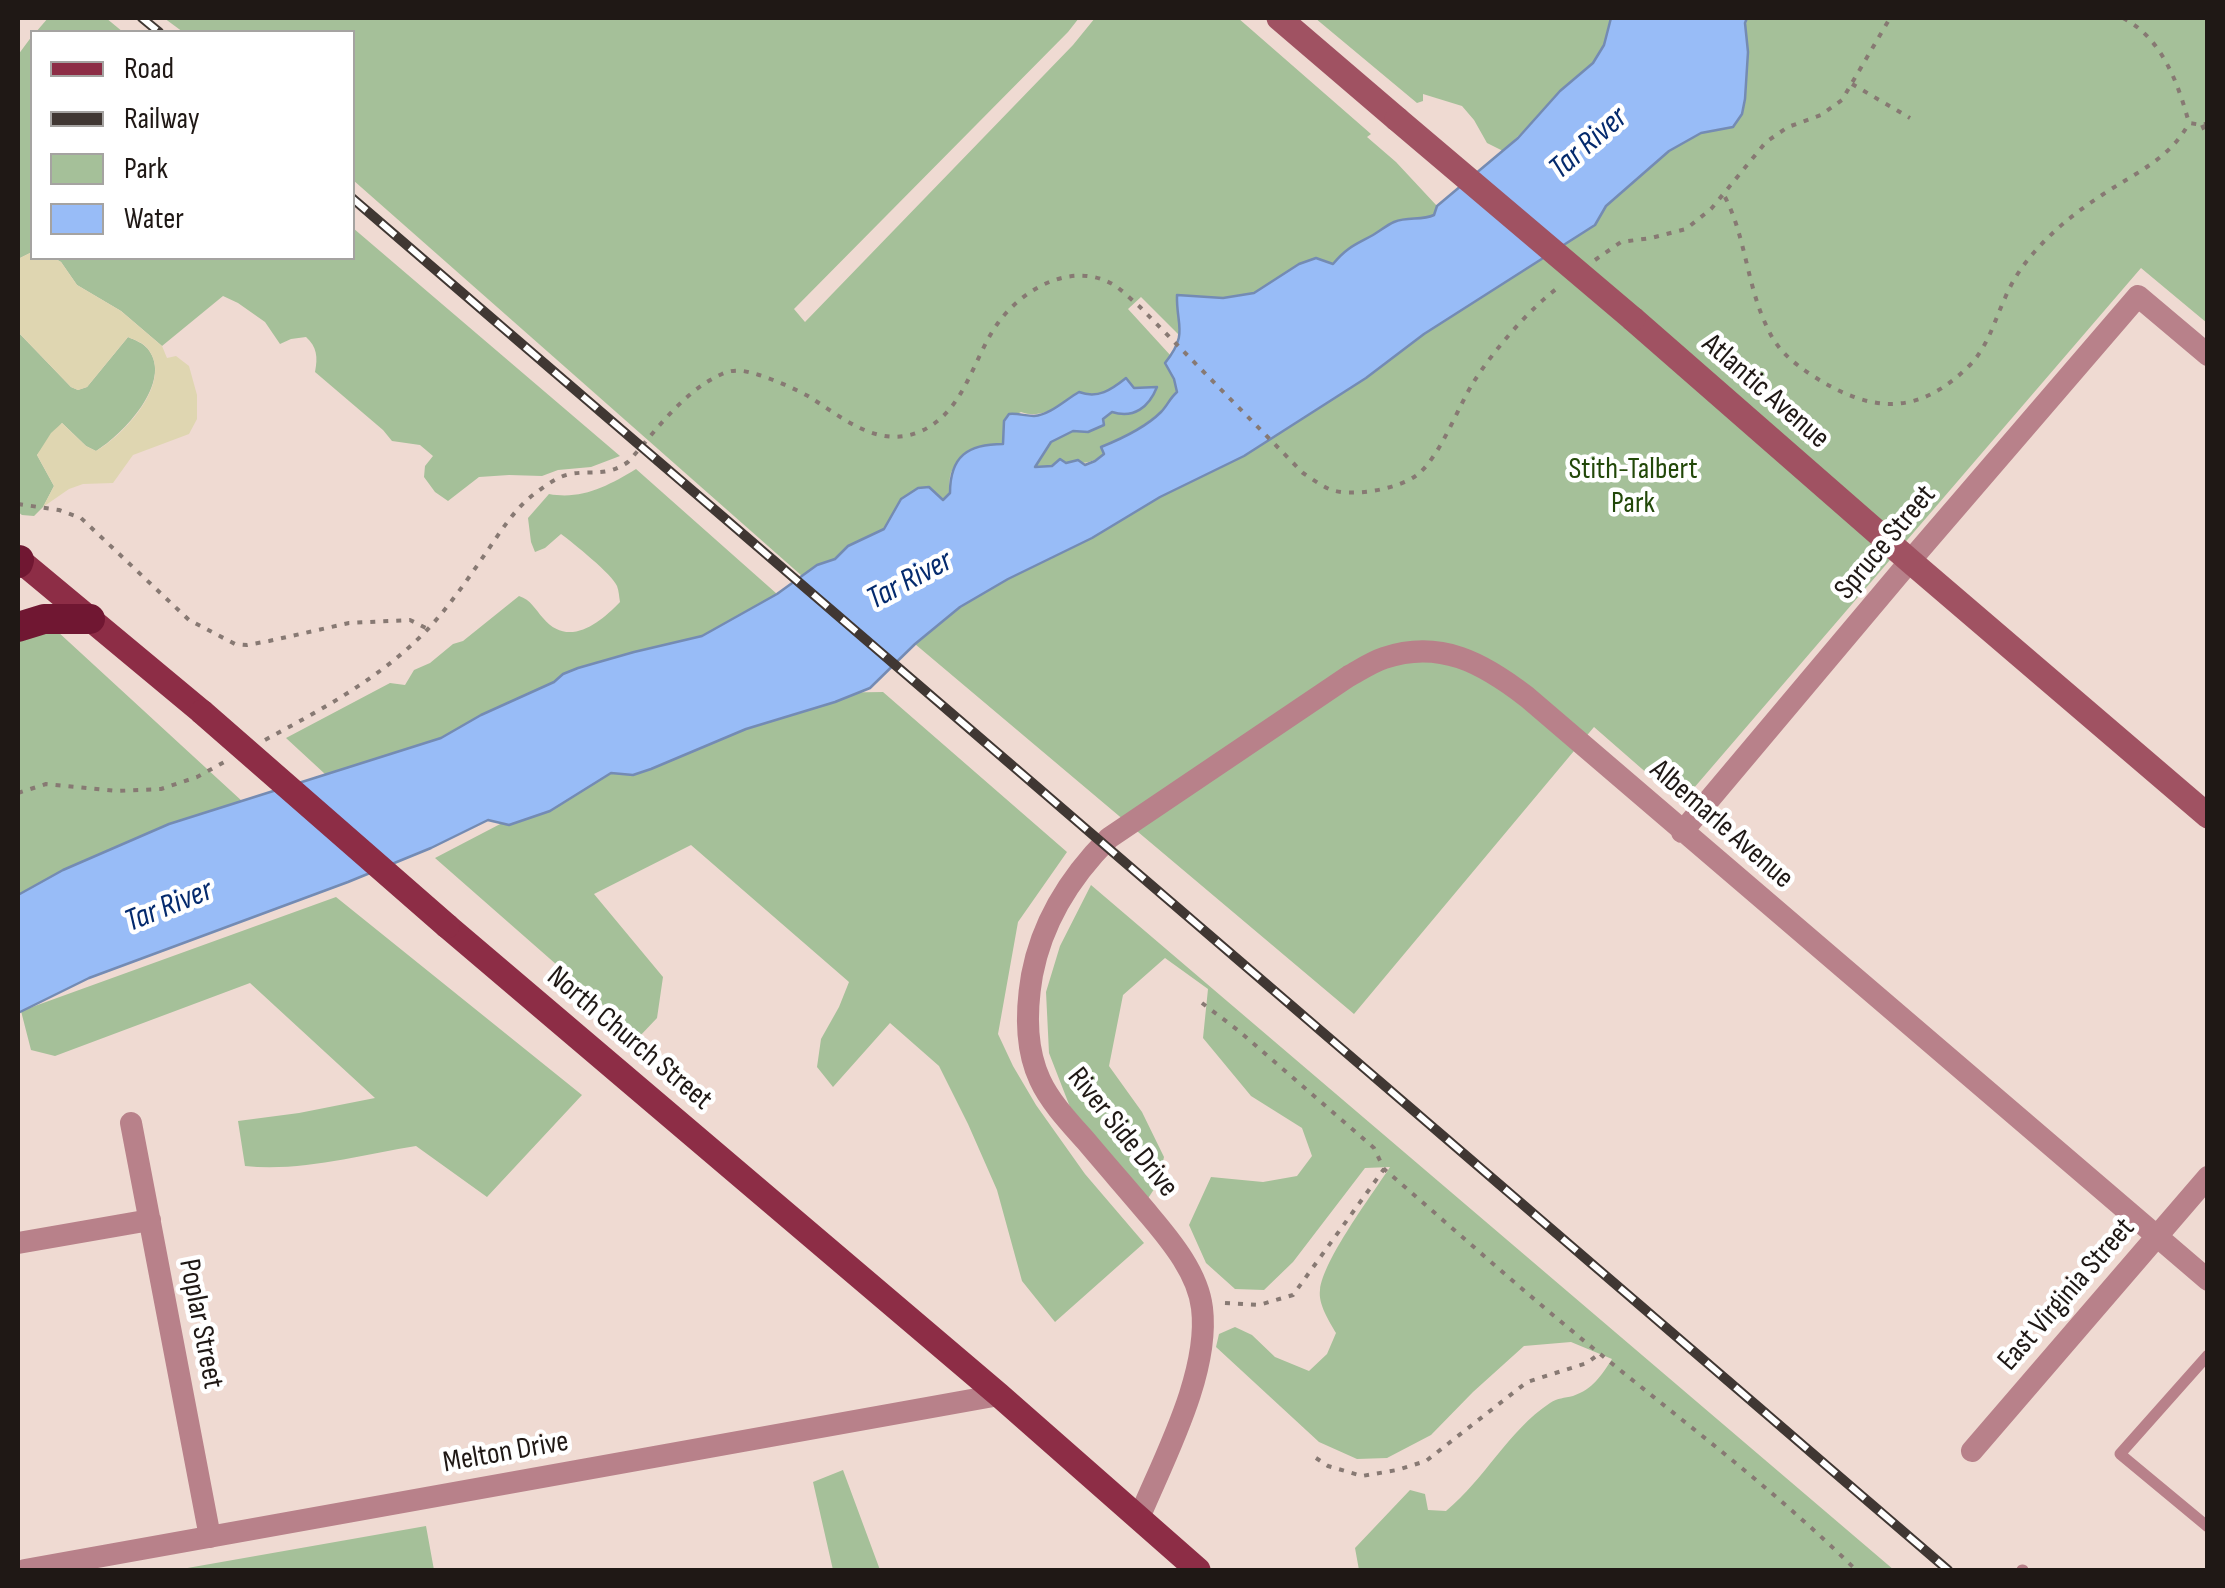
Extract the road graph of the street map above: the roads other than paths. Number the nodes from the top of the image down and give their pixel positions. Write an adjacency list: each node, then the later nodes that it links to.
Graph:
1 (1278, 18): 4 (main road, Atlantic Avenue, bridge)
2 (2208, 356): 4 (street, Spruce Street)
3 (18, 560): 5 (main road, North Church Street)
4 (1910, 561): 8 (main road, Atlantic Avenue); 9 (street, Spruce Street)
5 (90, 619): 6 (highway); 17 (main road, North Church Street, bridge)
6 (18, 626)
7 (1150, 809): 9 (street, Albemarle Avenue); 19 (street, River Side Drive)
8 (2208, 816)
9 (1682, 832): 13 (street, Albemarle Avenue)
10 (131, 1122): 12 (street, Poplar Street)
11 (2208, 1177): 13 (street, East Virginia Street)
12 (150, 1220): 14 (street); 21 (street, Poplar Street)
13 (2157, 1237): 15 (street, Albemarle Avenue); 18 (street, East Virginia Street)
14 (18, 1243)
15 (2208, 1280)
16 (2208, 1355): 20 (lane)
17 (999, 1395): 19 (main road, North Church Street); 21 (street, Melton Drive)
18 (1972, 1451)
19 (1139, 1518): 23 (main road, North Church Street)
20 (2208, 1527)
21 (210, 1536): 22 (street, Melton Drive)
22 (24, 1570)
23 (1198, 1570)

